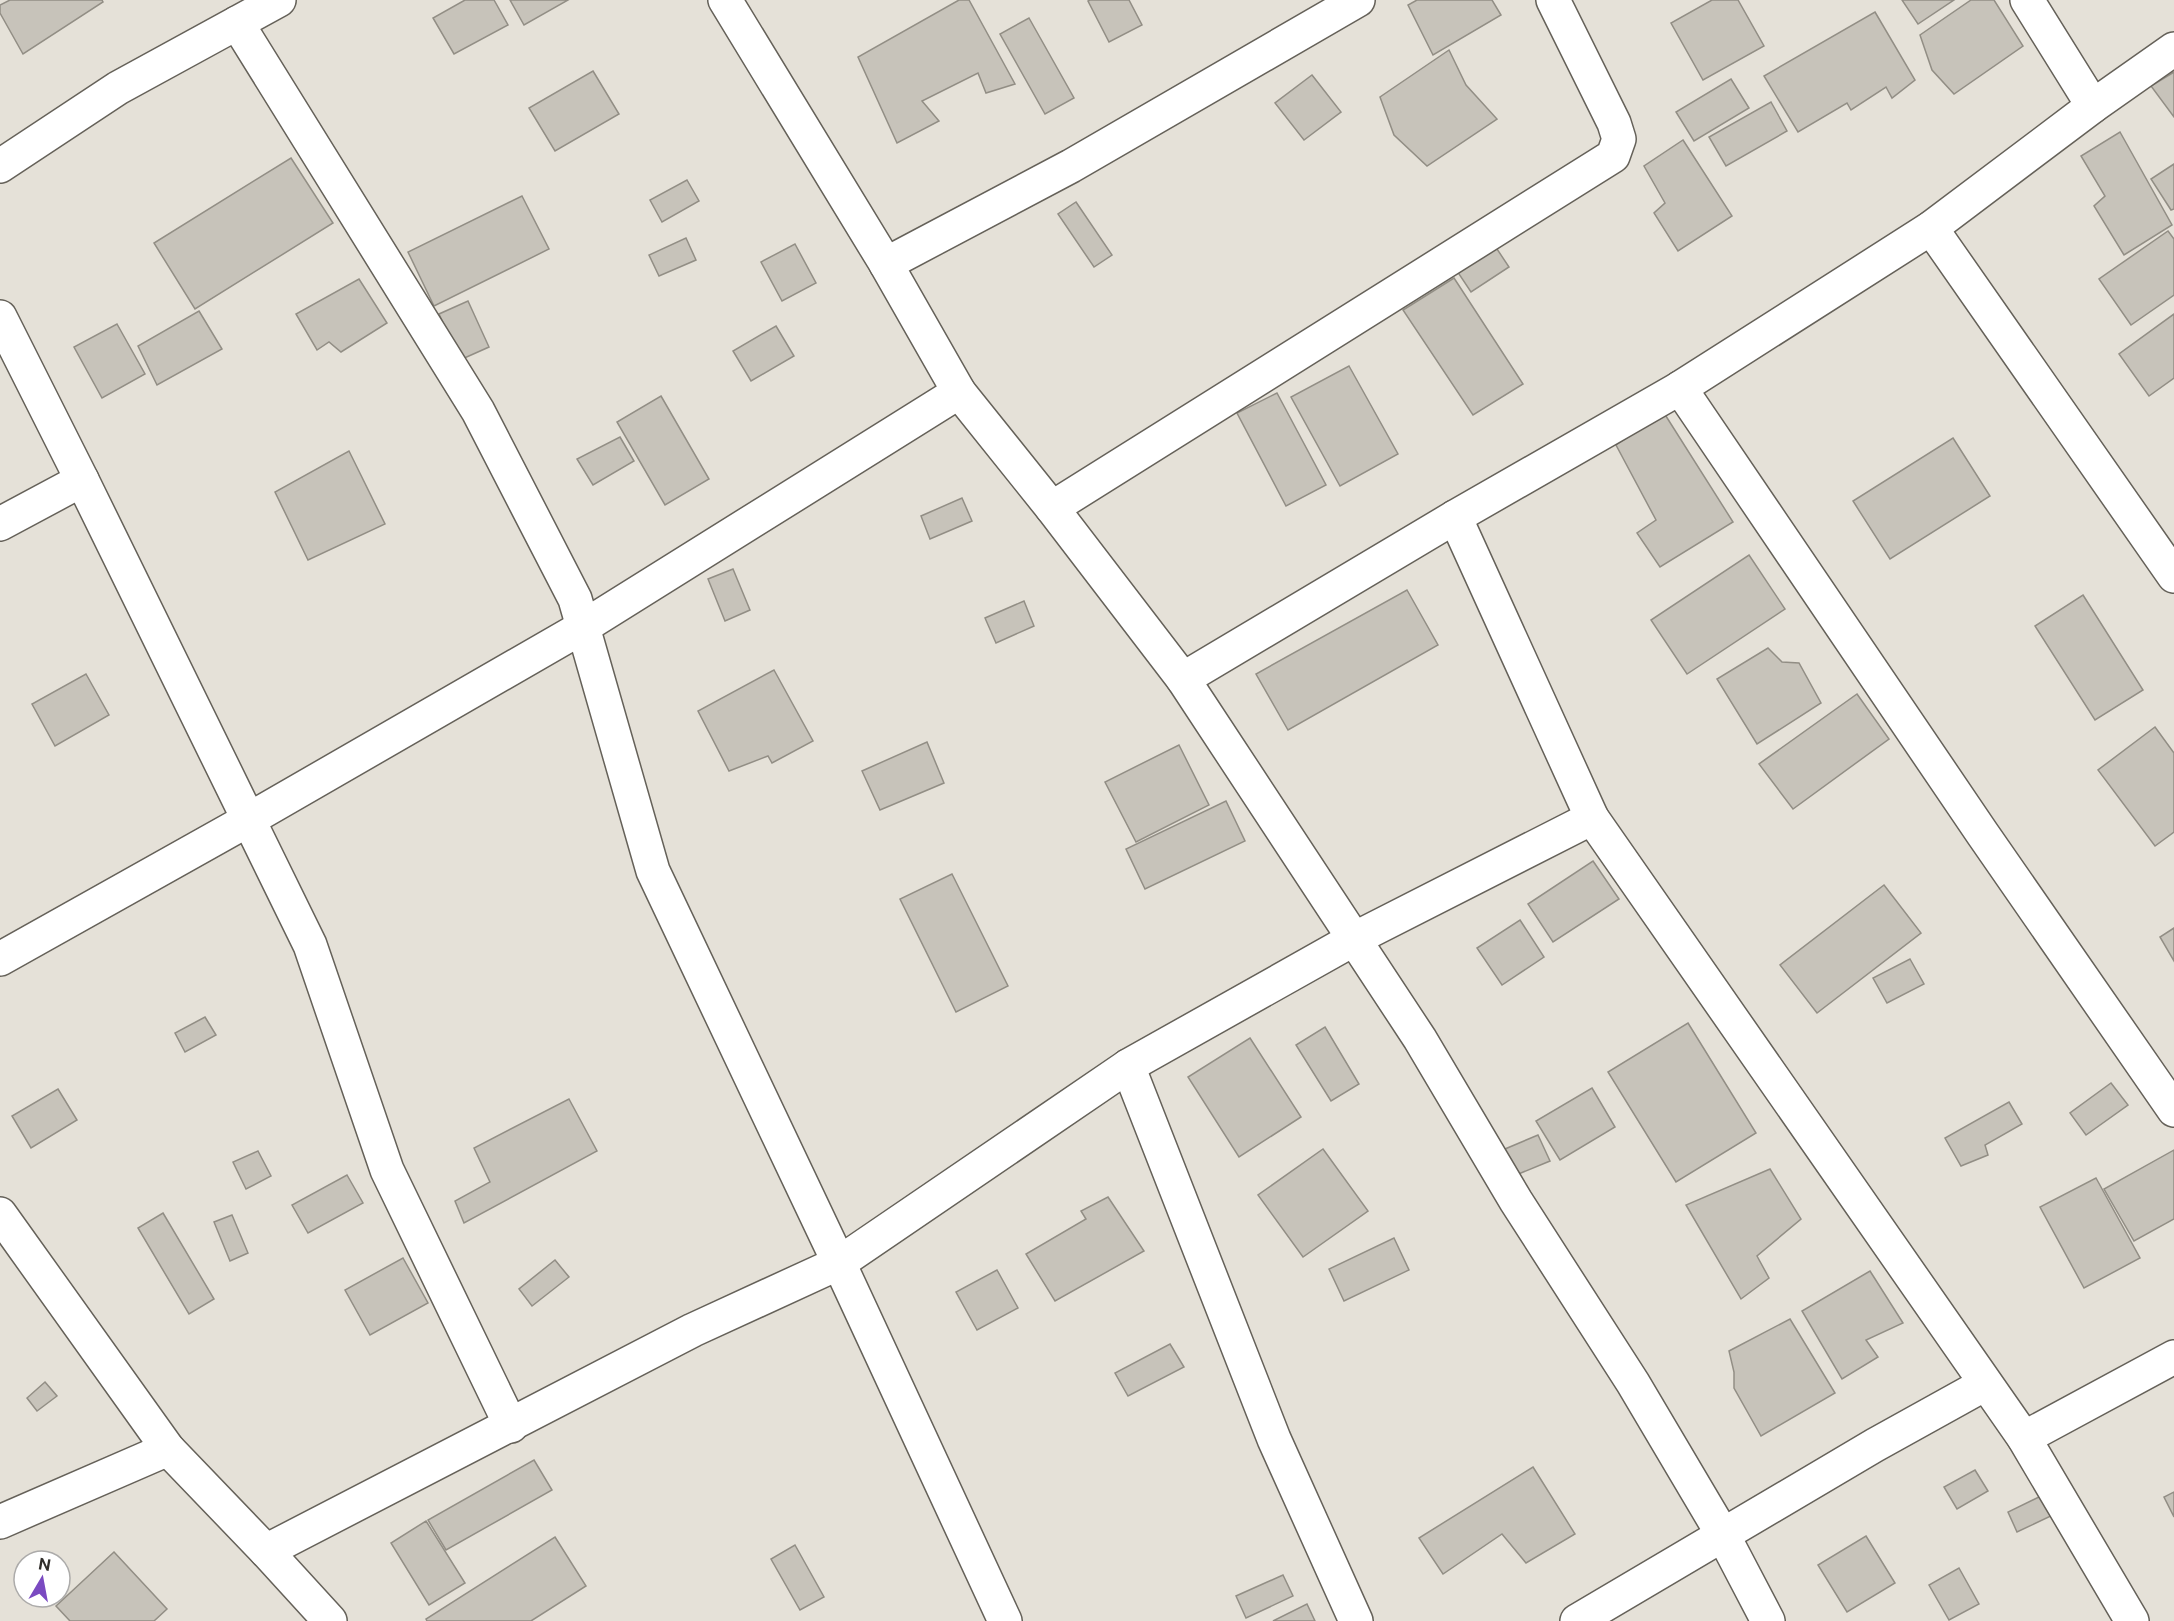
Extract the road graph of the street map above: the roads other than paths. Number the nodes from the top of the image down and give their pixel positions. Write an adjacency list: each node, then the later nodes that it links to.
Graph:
1 (279, 0): 6 (street)
2 (725, 0): 11 (street)
3 (1358, 0): 11 (street)
4 (1553, 0): 16 (street)
5 (2027, 0): 8 (street)
6 (237, 23): 9 (street); 20 (street)
7 (2174, 49): 8 (street)
8 (2093, 106): 10 (street)
9 (0, 166)
10 (1930, 228): 13 (street); 19 (street)
11 (886, 264): 14 (street)
12 (0, 317): 15 (street)
13 (1680, 388): 17 (street); 27 (street)
14 (959, 392): 16 (street); 20 (street)
15 (82, 480): 18 (street); 23 (street)
16 (1052, 508): 21 (street)
17 (1455, 517): 21 (street); 22 (street)
18 (0, 524)
19 (2174, 576)
20 (583, 627): 23 (street); 29 (street)
21 (1183, 680): 24 (street)
22 (1592, 818): 24 (street); 31 (street)
23 (248, 820): 25 (street); 32 (street)
24 (1354, 939): 26 (street); 36 (street)
25 (0, 959)
26 (1128, 1066): 29 (street); 40 (street)
27 (2174, 1110)
28 (0, 1214): 34 (street)
29 (838, 1263): 32 (street); 39 (street)
30 (2174, 1357): 33 (street)
31 (1985, 1384): 33 (street); 36 (street)
32 (511, 1426): 37 (street)
33 (2024, 1438): 43 (street)
34 (168, 1449): 35 (street); 37 (street)
35 (0, 1522)
36 (1724, 1535): 41 (street); 42 (street)
37 (266, 1551): 38 (street)
38 (330, 1621)
39 (1005, 1621)
40 (1356, 1621)
41 (1576, 1621)
42 (1768, 1621)
43 (2132, 1621)

